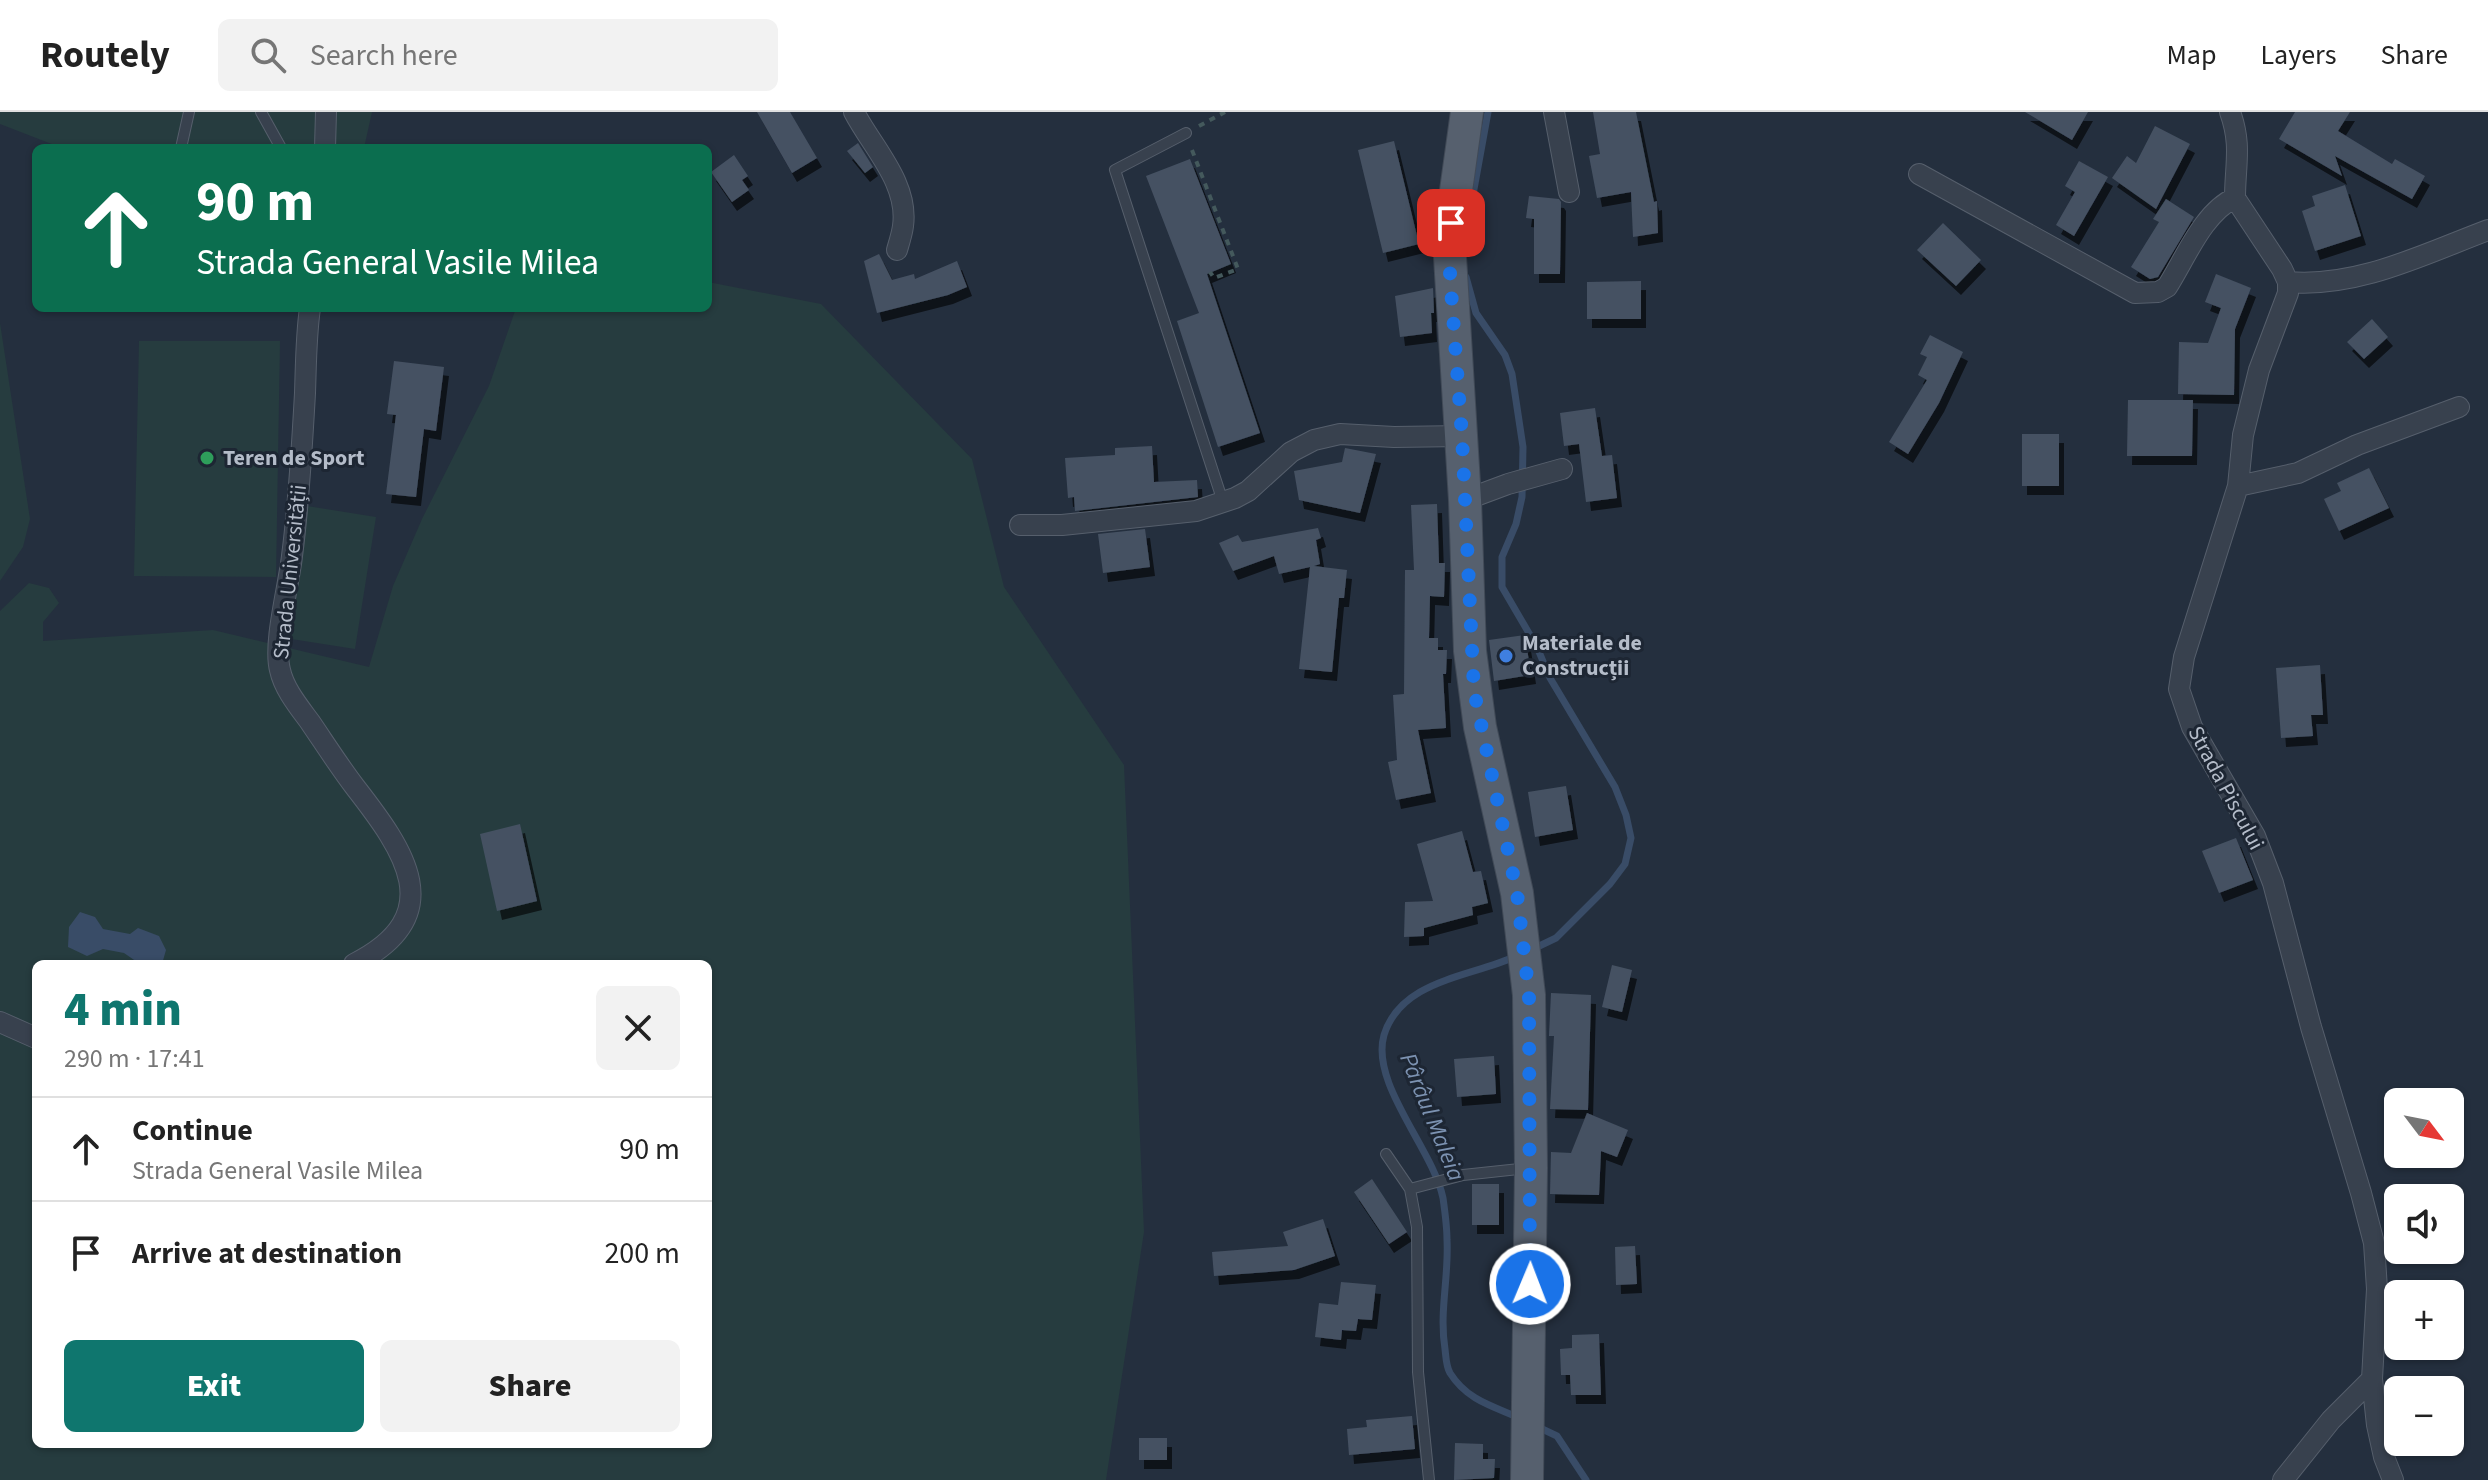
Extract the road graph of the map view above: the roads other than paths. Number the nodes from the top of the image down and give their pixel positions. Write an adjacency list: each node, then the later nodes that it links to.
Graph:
1 (189, 112): 9 (lane)
2 (261, 112): 10 (lane)
3 (326, 112): 11 (street)
4 (854, 112): 16 (street)
5 (1467, 112): 20 (main road)
6 (1554, 112): 13 (street)
7 (2230, 112): 14 (street)
8 (1186, 133): 24 (lane)
9 (182, 144)
10 (279, 144)
11 (325, 144)
12 (1919, 174): 14 (street)
13 (1569, 192)
14 (2235, 198): 17 (street)
15 (2488, 230): 17 (street)
16 (897, 250)
17 (2288, 282): 22 (street, Strada Piscului)
18 (310, 312): 26 (street, Strada Universității)
19 (2459, 407): 22 (street)
20 (1462, 436): 23 (main road); 24 (street)
21 (1562, 469): 23 (street)
22 (2238, 486): 32 (street, Strada Piscului)
23 (1465, 500): 30 (main road)
24 (1223, 502): 25 (street)
25 (1020, 525)
26 (360, 960)
27 (0, 1022): 28 (street)
28 (32, 1036)
29 (1386, 1154): 31 (lane)
30 (1531, 1168): 31 (lane); 34 (main road)
31 (1410, 1189): 33 (lane)
32 (2372, 1379): 35 (street); 36 (street, Strada Piscului)
33 (1429, 1480)
34 (1527, 1480)
35 (2283, 1480)
36 (2393, 1480)

